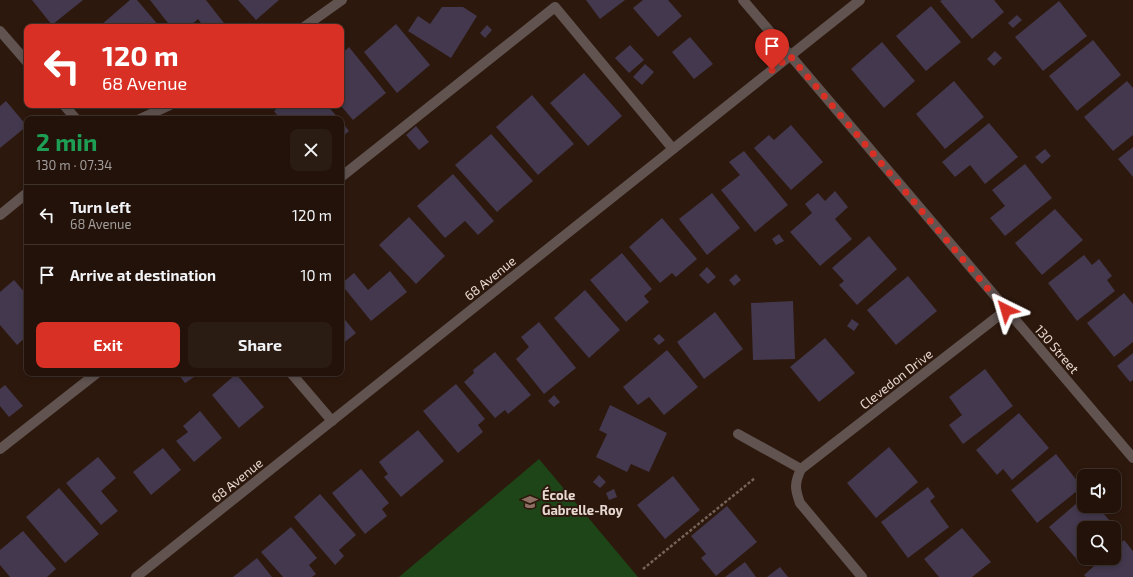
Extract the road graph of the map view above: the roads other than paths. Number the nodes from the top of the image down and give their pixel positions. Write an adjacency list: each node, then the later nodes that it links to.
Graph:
1 (342, 0): 4 (street)
2 (743, 0): 6 (street, 130 Street)
3 (860, 0): 6 (street, 68 Avenue)
4 (308, 24)
5 (0, 31): 7 (street)
6 (790, 56): 12 (street, 68 Avenue); 16 (street, 130 Street)
7 (24, 59)
8 (67, 108): 10 (street)
9 (164, 108): 11 (street)
10 (73, 116)
11 (146, 116)
12 (673, 149): 13 (street); 19 (street, 68 Avenue)
13 (344, 175)
14 (24, 195): 15 (street)
15 (0, 215)
16 (1006, 310): 22 (street, 130 Street); 23 (street, Clevedon Drive)
17 (93, 376): 21 (street)
18 (294, 376): 19 (street)
19 (332, 421): 24 (street, 68 Avenue)
20 (738, 434): 23 (street)
21 (0, 449)
22 (1133, 458)
23 (801, 469): 25 (street)
24 (136, 577)
25 (862, 577)

